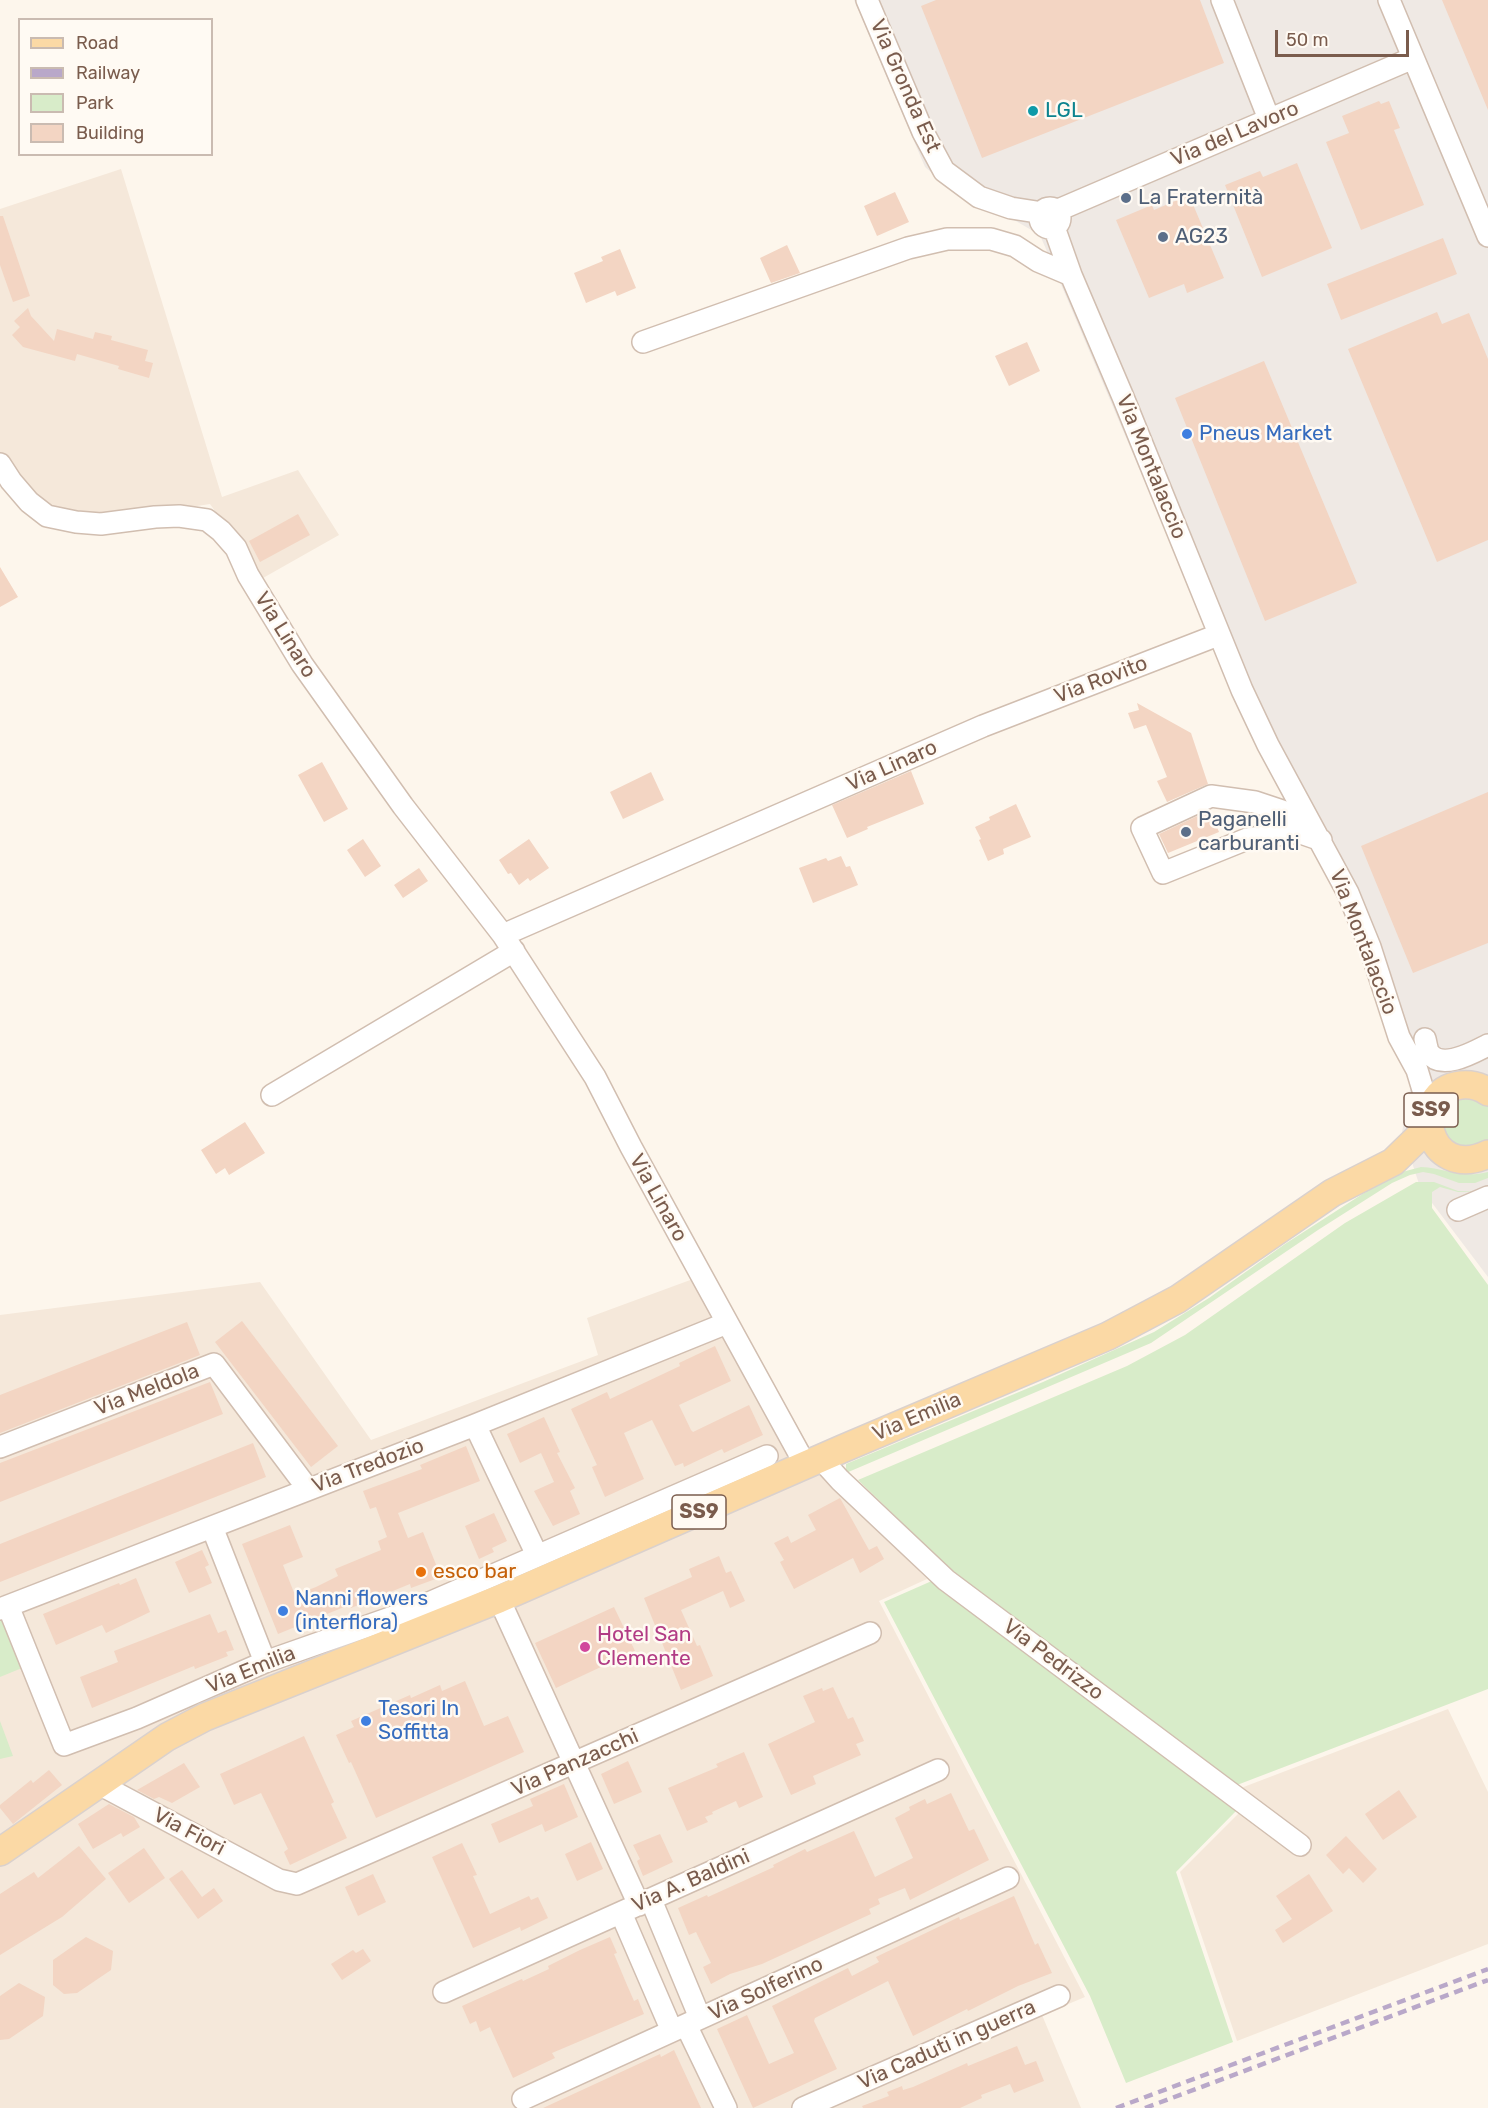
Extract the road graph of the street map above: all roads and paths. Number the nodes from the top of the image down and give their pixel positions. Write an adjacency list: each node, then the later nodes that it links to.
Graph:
1 (867, 0): 6 (street, Via Gronda Est)
2 (1222, 0): 5 (street)
3 (1389, 0): 4 (street)
4 (1413, 58): 5 (street, Via del Lavoro); 7 (street)
5 (1269, 119): 6 (street, Via del Lavoro)
6 (1051, 217): 8 (street)
7 (1488, 236)
8 (1071, 275): 9 (street); 11 (street, Via Montalaccio)
9 (643, 342)
10 (0, 464): 15 (street, Via Linaro)
11 (1218, 635): 12 (street, Via Rovito); 14 (street, Via Montalaccio)
12 (983, 726): 15 (street, Via Linaro)
13 (1298, 832): 13 (street); 14 (street)
14 (1321, 840): 18 (street, Via Montalaccio)
15 (508, 943): 20 (street); 27 (street, Via Linaro)
16 (1425, 1039): 17 (street)
17 (1488, 1045)
18 (1417, 1070): 19 (street); 21 (street, Via Montalaccio)
19 (1482, 1088): 21 (main road, Via Emilia / SS9)
20 (272, 1095)
21 (1429, 1120): 23 (main road, SS9); 24 (main road, Via Emilia / SS9)
22 (1488, 1154): 23 (main road, Via Emilia / SS9)
23 (1451, 1157): 24 (main road, Via Emilia / SS9)
24 (1393, 1162): 31 (main road, Via Emilia / SS9)
25 (1488, 1197): 26 (street)
26 (1458, 1210)
27 (727, 1323): 28 (street, Via Tredozio); 31 (street, Via Linaro)
28 (475, 1425): 32 (street, Via Tredozio); 34 (street)
29 (0, 1447): 32 (street, Via Meldola)
30 (766, 1456): 34 (street, Via Emilia)
31 (813, 1462): 35 (main road, Via Emilia / SS9); 45 (street, Via Pedrizzo)
32 (308, 1489): 33 (street, Via Tredozio)
33 (212, 1527): 36 (street, Via Tredozio); 39 (street)
34 (537, 1555): 37 (street, Via Emilia)
35 (499, 1599): 37 (main road, Via Emilia / SS9); 42 (street)
36 (4, 1607): 40 (street, Via Tredozio)
37 (416, 1621): 39 (street, Via Emilia); 41 (main road, Via Emilia / SS9)
38 (870, 1633): 42 (street, Via Panzacchi)
39 (265, 1662): 40 (street, Via Emilia)
40 (152, 1711): 41 (street)
41 (166, 1737): 44 (main road, Via Emilia / SS9)
42 (574, 1763): 48 (street, Via Panzacchi); 49 (street)
43 (938, 1770): 49 (street, Via A. Baldini)
44 (99, 1784): 46 (main road, Via Emilia / SS9); 48 (street, Via Fiori)
45 (1300, 1845)
46 (0, 1852)
47 (1008, 1878): 52 (street, Via Solferino)
48 (279, 1880)
49 (637, 1906): 50 (street, Via A. Baldini); 52 (street); 52 (street)
50 (444, 1992)
51 (1059, 1996): 55 (street, Via Caduti in guerra)
52 (686, 2025): 53 (street, Via Solferino); 54 (street)
53 (523, 2099)
54 (726, 2108)
55 (803, 2108)

